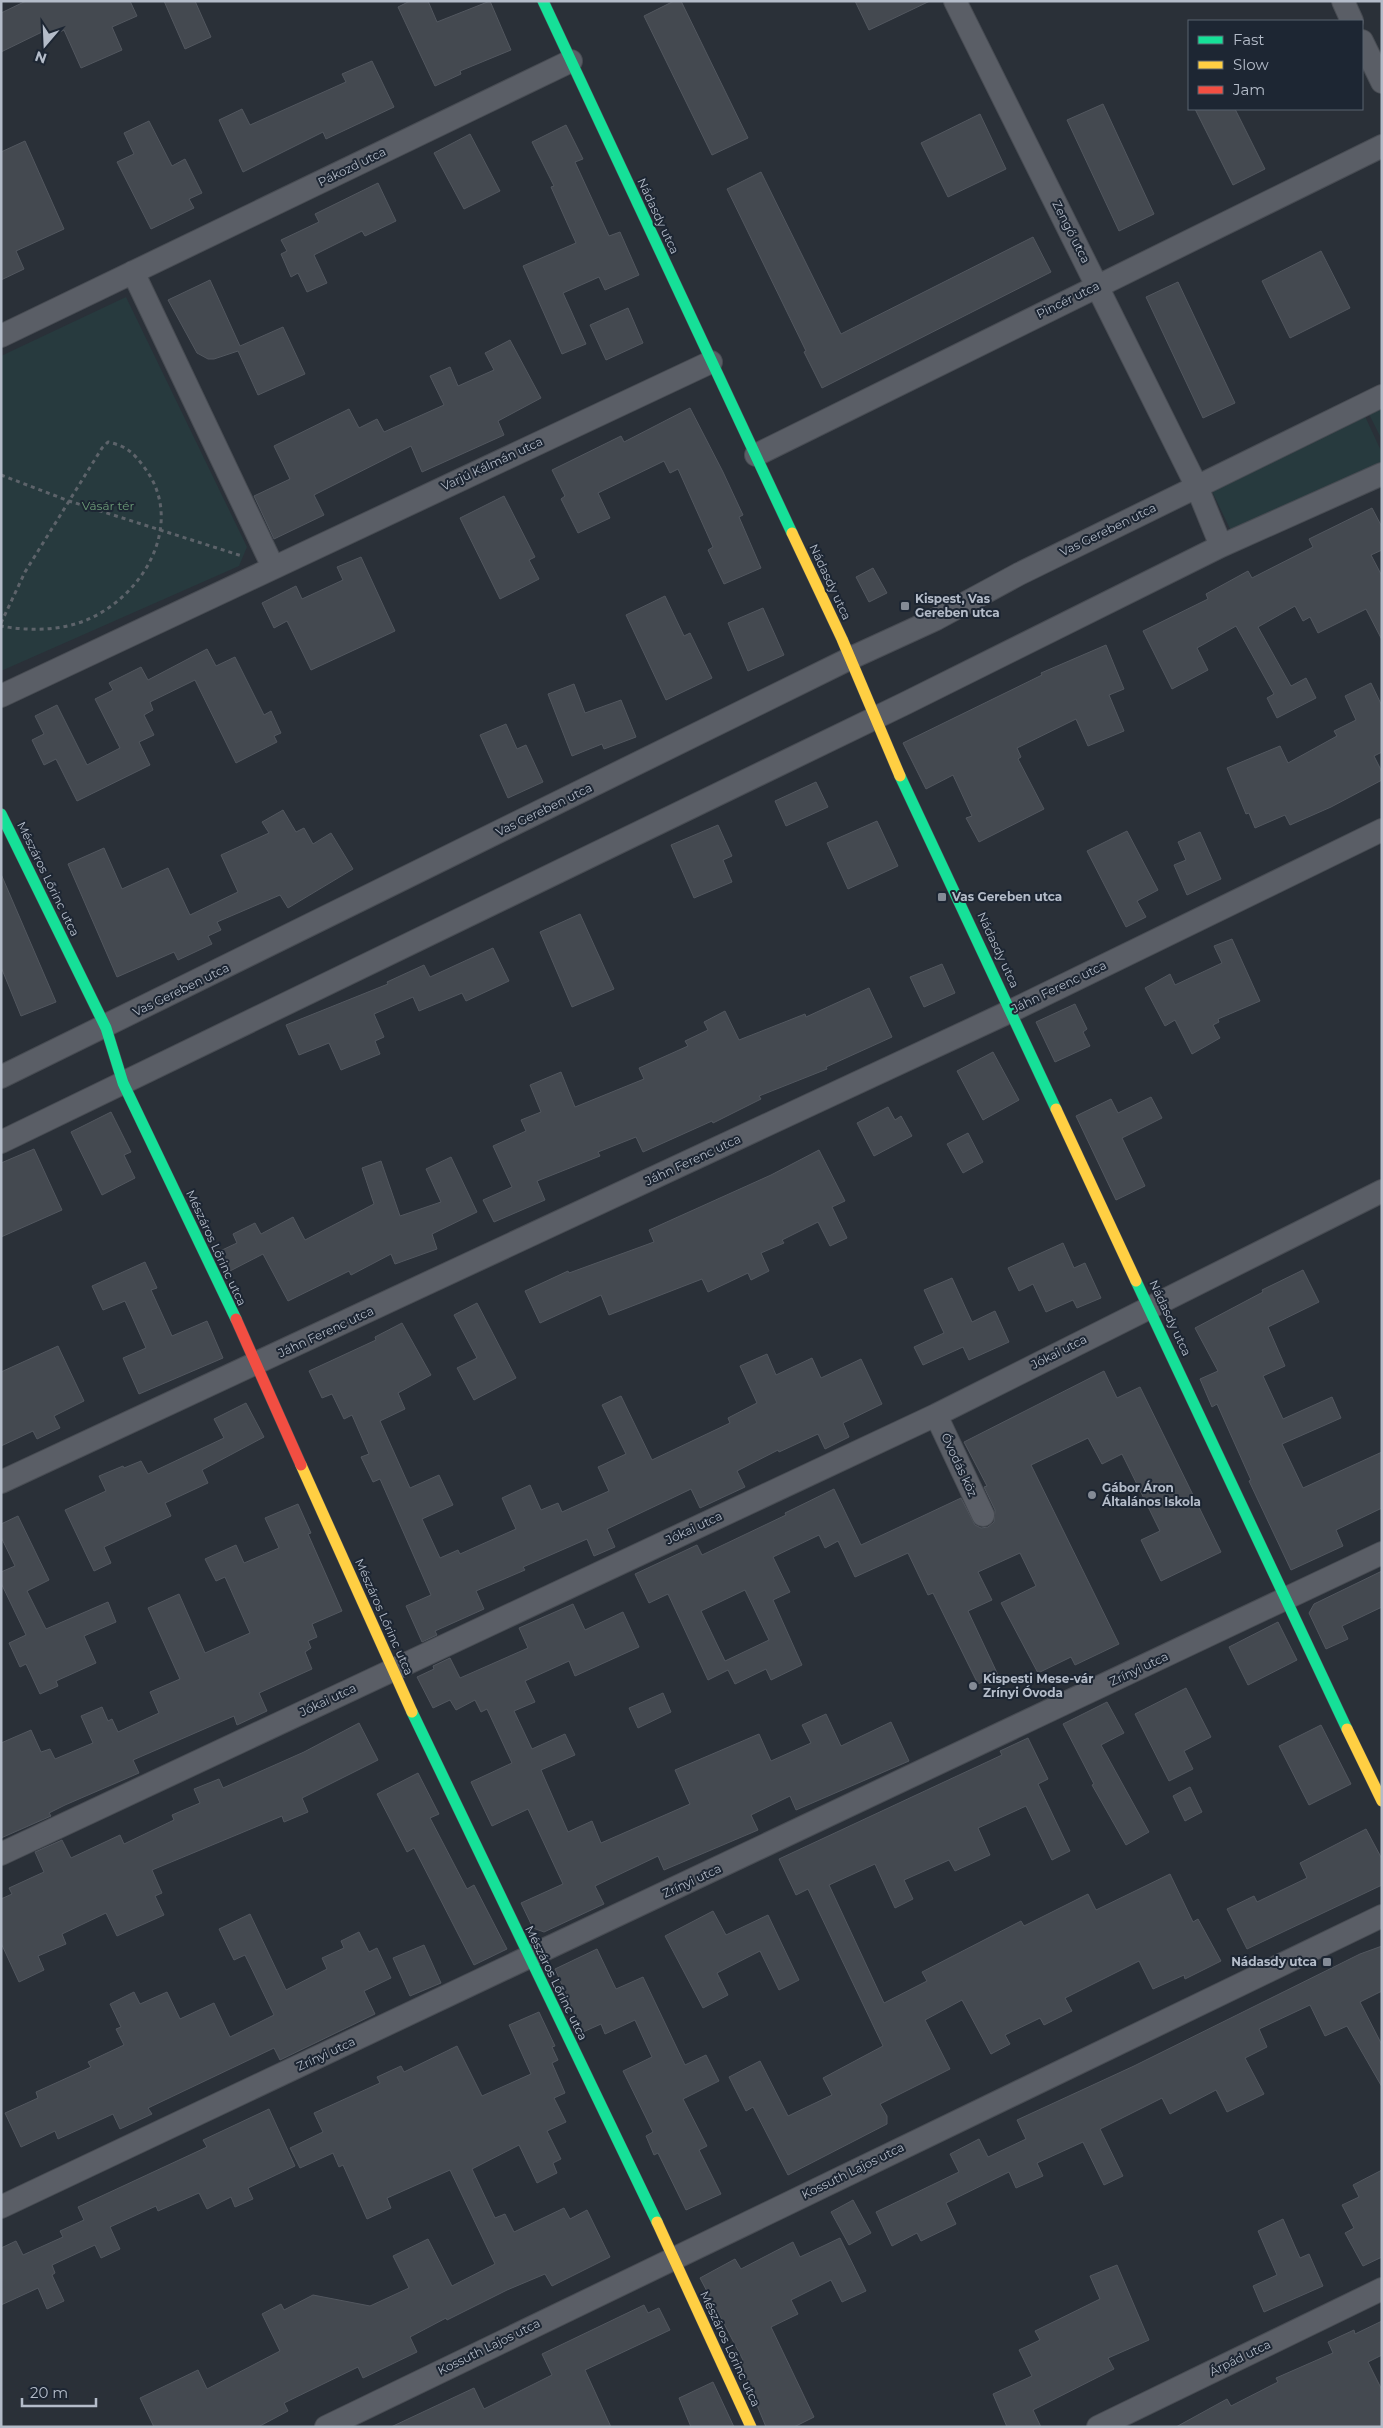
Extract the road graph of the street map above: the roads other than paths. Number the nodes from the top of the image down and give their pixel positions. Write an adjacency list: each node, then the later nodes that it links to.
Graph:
1 (543, 1): 6 (street, Nádasdy utca)
2 (954, 1): 10 (street, Zengő utca)
3 (1343, 1): 4 (street)
4 (1352, 20)
5 (1363, 43): 7 (street)
6 (571, 61): 9 (street, Pákozd utca); 12 (street, Nádasdy utca)
7 (1382, 82)
8 (1382, 146): 10 (street, Pincér utca)
9 (134, 272): 11 (street); 18 (street)
10 (1097, 285): 14 (street, Pincér utca); 16 (street, Zengő utca)
11 (1, 336)
12 (711, 362): 14 (street, Nádasdy utca); 18 (street, Varjú Kálmán utca)
13 (1382, 396): 16 (street, Vas Gereben utca)
14 (756, 455): 19 (street, Nádasdy utca)
15 (1382, 474): 17 (street)
16 (1198, 487): 17 (street, Zengő utca); 19 (street, Vas Gereben utca)
17 (1221, 546): 21 (street)
18 (273, 567): 20 (street)
19 (851, 658): 21 (street, Nádasdy utca); 25 (street, Vas Gereben utca)
20 (1, 696)
21 (874, 718): 24 (street, Nádasdy utca); 27 (street)
22 (1, 814): 25 (street, Mészáros Lőrinc utca)
23 (1382, 830): 24 (street, Jáhn Ferenc utca)
24 (1012, 1010): 30 (street, Nádasdy utca); 31 (street, Jáhn Ferenc utca)
25 (106, 1028): 26 (street, Vas Gereben utca); 27 (street, Mészáros Lőrinc utca)
26 (1, 1077)
27 (123, 1083): 28 (street); 31 (street, Mészáros Lőrinc utca)
28 (1, 1142)
29 (1382, 1191): 30 (street, Jókai utca)
30 (1149, 1306): 32 (street, Jókai utca); 36 (street, Nádasdy utca)
31 (257, 1364): 33 (street, Jáhn Ferenc utca); 37 (street, Mészáros Lőrinc utca)
32 (936, 1415): 34 (street, Óvodás köz); 37 (street, Jókai utca)
33 (1, 1482)
34 (983, 1515)
35 (1382, 1553): 36 (street, Zrínyi utca)
36 (1285, 1600): 38 (street, Nádasdy utca); 41 (street, Zrínyi utca)
37 (392, 1670): 39 (street, Jókai utca); 41 (street, Mészáros Lőrinc utca)
38 (1382, 1801)
39 (1, 1854)
40 (1382, 1916): 43 (street, Kossuth Lajos utca)
41 (529, 1958): 42 (street, Zrínyi utca); 43 (street, Mészáros Lőrinc utca)
42 (1, 2207)
43 (674, 2258): 45 (street, Kossuth Lajos utca); 46 (street, Mészáros Lőrinc utca)
44 (1382, 2290): 47 (street, Árpád utca)
45 (326, 2427)
46 (751, 2427)
47 (1098, 2427)

